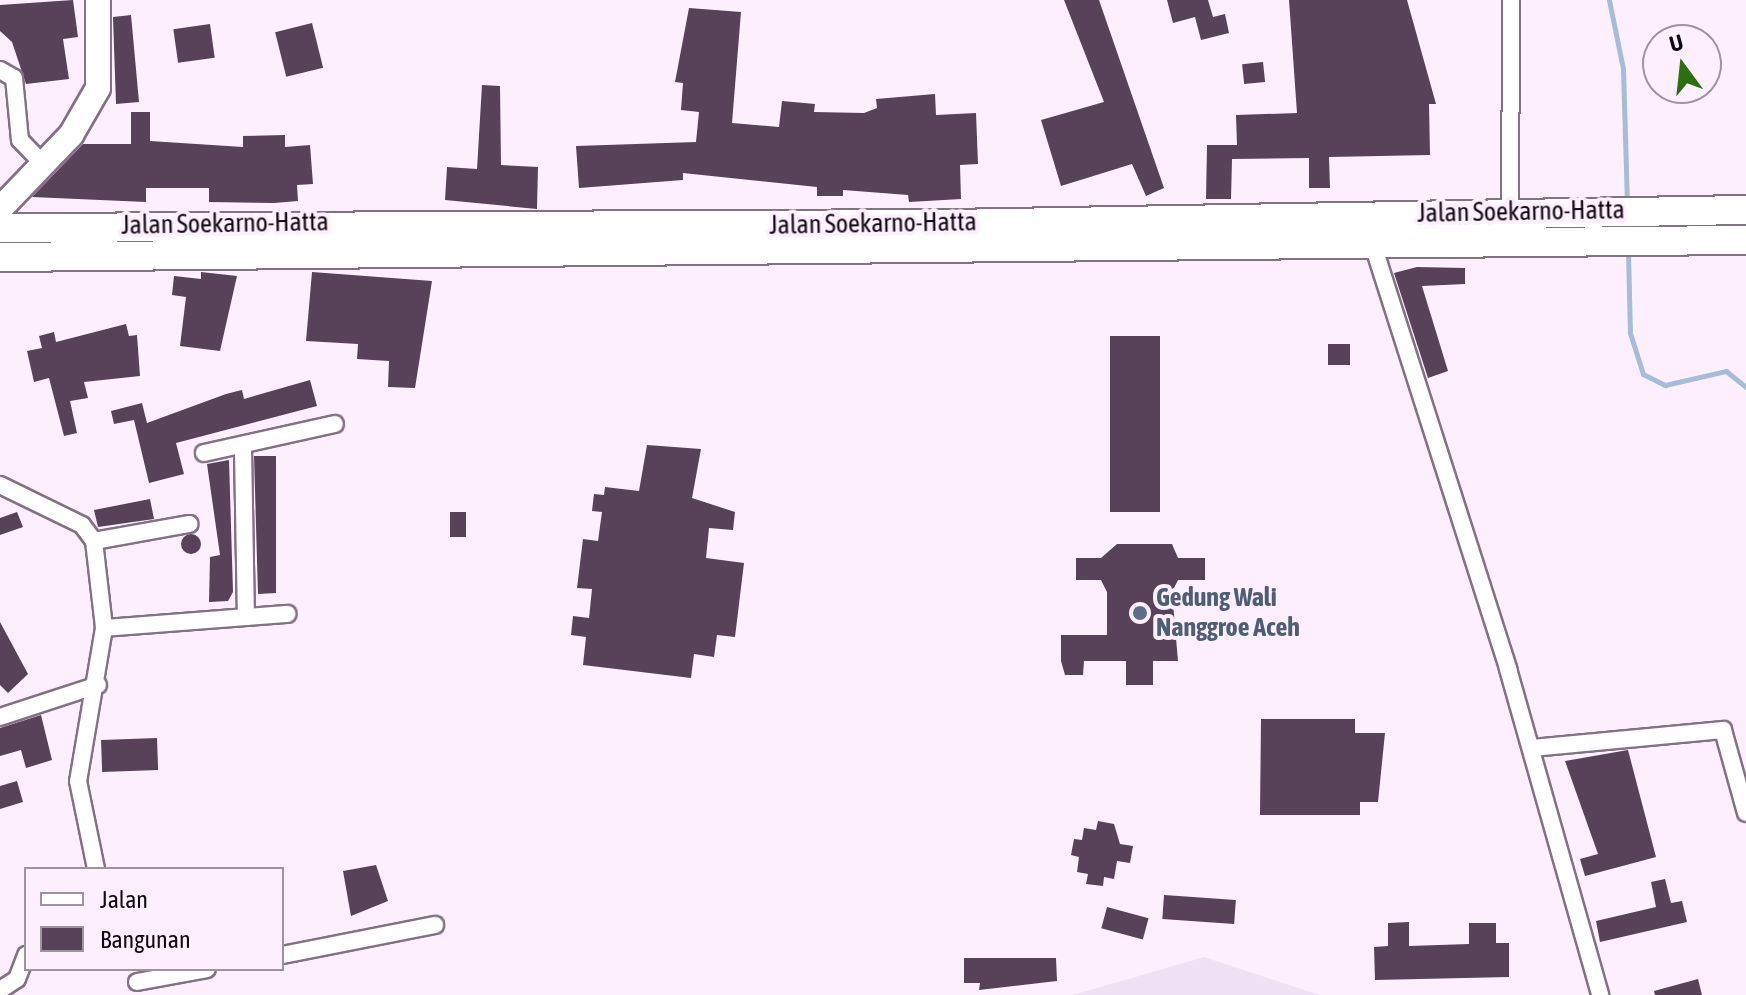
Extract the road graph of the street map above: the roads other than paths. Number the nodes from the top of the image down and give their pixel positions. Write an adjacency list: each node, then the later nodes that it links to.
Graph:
1 (98, 0): 4 (main road)
2 (1511, 0): 7 (street)
3 (0, 70): 4 (street)
4 (42, 163): 5 (main road)
5 (0, 209)
6 (1746, 210): 7 (highway, Jalan Soekarno-Hatta)
7 (1510, 211): 8 (highway, Jalan Soekarno-Hatta)
8 (0, 228)
9 (1746, 240): 10 (highway, Jalan Soekarno-Hatta)
10 (1373, 245): 11 (highway, Jalan Soekarno-Hatta); 23 (street)
11 (0, 257)
12 (335, 424): 13 (street)
13 (243, 449): 14 (street); 19 (street)
14 (204, 453)
15 (0, 485): 17 (street)
16 (189, 524): 17 (street)
17 (94, 541): 20 (street)
18 (287, 614): 19 (street)
19 (246, 617): 20 (street)
20 (104, 628): 21 (street)
21 (98, 685): 22 (street); 25 (street)
22 (0, 717)
23 (1532, 748): 24 (street); 32 (street)
24 (1746, 813)
25 (96, 867)
26 (435, 925): 27 (street)
27 (284, 955)
28 (24, 960): 31 (street)
29 (196, 971): 30 (street)
30 (138, 982)
31 (0, 990)
32 (1600, 995)

